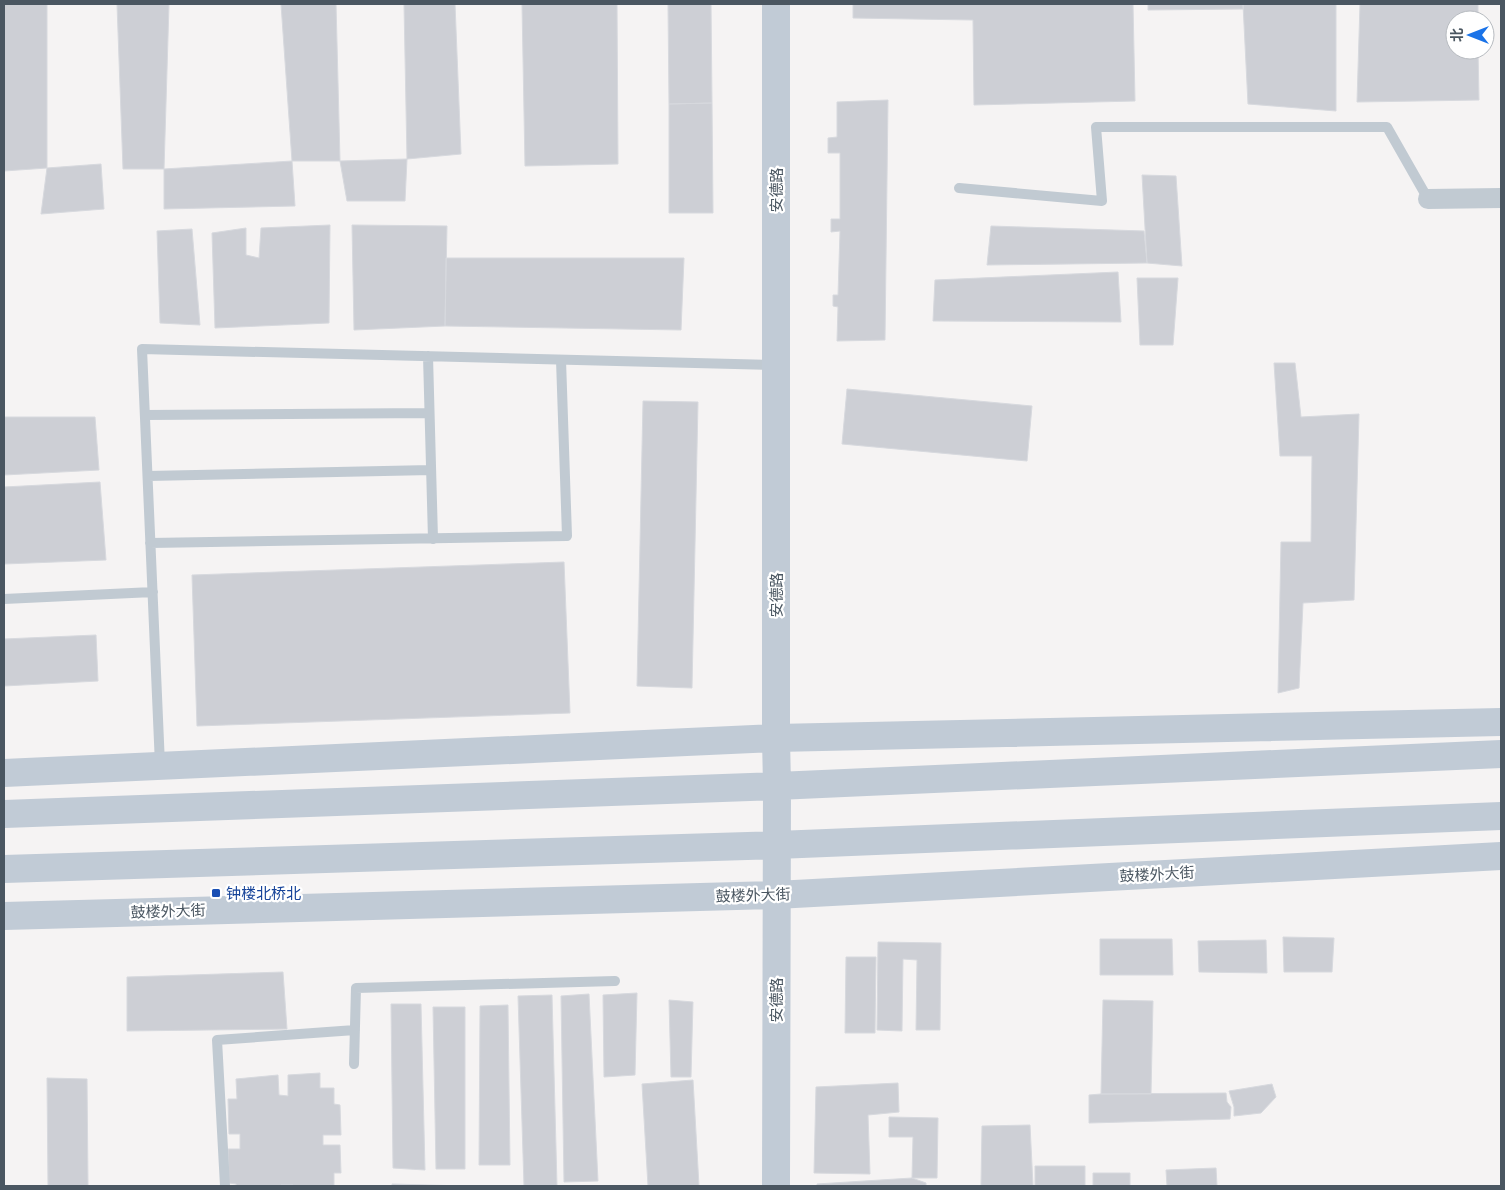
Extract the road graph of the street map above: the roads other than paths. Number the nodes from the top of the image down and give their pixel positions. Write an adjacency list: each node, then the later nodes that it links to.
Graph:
1 (776, 4): 7 (street, 安德路)
2 (959, 188): 4 (lane)
3 (1501, 198): 4 (street)
4 (1428, 199)
5 (428, 356): 6 (lane); 8 (lane); 9 (lane)
6 (561, 360): 7 (lane); 12 (lane)
7 (776, 365): 17 (street, 安德路)
8 (429, 413): 9 (lane); 10 (lane)
9 (145, 415): 11 (lane)
10 (431, 470): 11 (lane); 12 (lane)
11 (148, 476): 13 (lane)
12 (433, 539): 13 (lane)
13 (150, 543): 14 (lane)
14 (152, 592): 15 (lane); 19 (lane)
15 (4, 599)
16 (1501, 722): 17 (street)
17 (776, 738): 19 (street); 21 (street, 安德路)
18 (1501, 754): 21 (street)
19 (160, 766): 20 (street)
20 (4, 773)
21 (777, 786): 22 (street); 24 (street, 安德路)
22 (4, 814)
23 (1501, 816): 24 (street)
24 (776, 844): 26 (street); 27 (street, 安德路)
25 (1501, 856): 27 (street, 鼓楼外大街)
26 (4, 869)
27 (776, 895): 28 (street, 鼓楼外大街); 33 (street, 安德路)
28 (4, 916)
29 (615, 980): 30 (lane)
30 (355, 1030): 31 (lane); 32 (lane)
31 (354, 1064)
32 (225, 1186)
33 (776, 1186)

